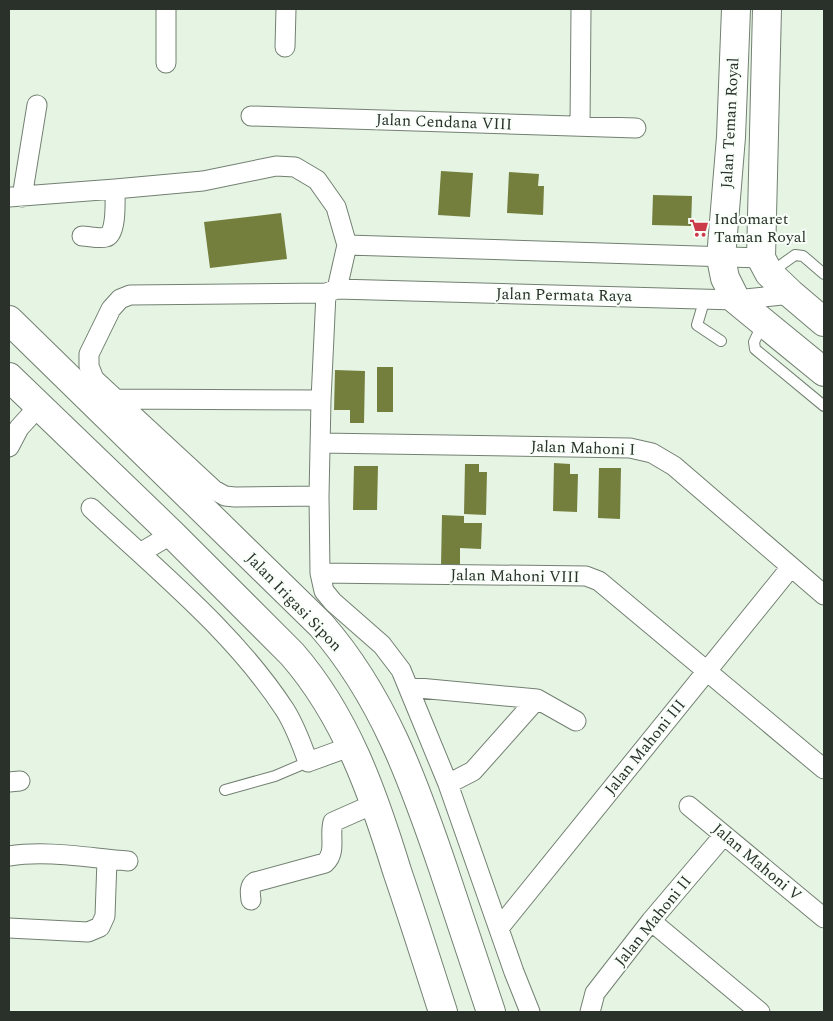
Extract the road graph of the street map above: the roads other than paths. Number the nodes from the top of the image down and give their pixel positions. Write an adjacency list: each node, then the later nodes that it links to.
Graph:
1 (166, 9): 7 (street)
2 (286, 9): 6 (street)
3 (581, 9): 10 (street)
4 (736, 9): 16 (street, Jalan Teman Royal)
5 (767, 9): 17 (street, Jalan Teman Royal)
6 (285, 47)
7 (166, 63)
8 (36, 105): 13 (street)
9 (251, 116): 10 (street, Jalan Cendana VIII)
10 (580, 126): 11 (street, Jalan Cendana VIII)
11 (636, 128)
12 (115, 190): 13 (street); 14 (street); 15 (street)
13 (15, 197)
14 (82, 236)
15 (347, 245): 16 (street); 19 (street)
16 (721, 258): 17 (street); 22 (street, Jalan Teman Royal)
17 (765, 266): 18 (lane); 20 (street)
18 (824, 274)
19 (332, 291): 21 (street, Jalan Permata Raya); 29 (street, Jalan Permata Raya); 30 (street)
20 (790, 294): 22 (street, Jalan Permata Raya); 25 (street)
21 (705, 298): 22 (street, Jalan Permata Raya); 26 (lane)
22 (736, 300): 24 (street, Jalan Teman Royal)
23 (9, 320): 63 (street, Jalan Irigasi Sipon)
24 (763, 322): 27 (street, Jalan Teman Royal); 32 (lane)
25 (824, 322)
26 (721, 341)
27 (824, 372)
28 (9, 377): 31 (street)
29 (116, 399): 30 (street); 35 (street, Jalan Permata Raya)
30 (321, 400): 33 (street)
31 (39, 406): 34 (street); 37 (street)
32 (824, 406)
33 (320, 443): 35 (street); 39 (street, Jalan Mahoni I)
34 (9, 447)
35 (320, 496): 40 (street)
36 (91, 508): 38 (street)
37 (172, 534): 38 (street); 46 (street)
38 (140, 553): 47 (street)
39 (791, 567): 41 (street, Jalan Mahoni I); 42 (street, Jalan Mahoni III)
40 (320, 572): 42 (street, Jalan Mahoni VIII); 43 (street)
41 (824, 594)
42 (707, 671): 48 (street, Jalan Mahoni VIII); 61 (street, Jalan Mahoni III)
43 (408, 687): 44 (street); 49 (street)
44 (537, 699): 45 (street); 49 (street)
45 (576, 721)
46 (352, 746): 47 (street); 51 (street)
47 (308, 762): 50 (lane)
48 (824, 770)
49 (448, 784): 61 (street)
50 (225, 790)
51 (376, 804): 57 (street); 62 (street)
52 (690, 806): 53 (street, Jalan Mahoni V)
53 (724, 835): 58 (street, Jalan Mahoni V); 59 (street, Jalan Mahoni II)
54 (9, 856): 55 (street)
55 (106, 860): 56 (street); 60 (street)
56 (128, 861)
57 (251, 900)
58 (824, 918)
59 (651, 921): 65 (street, Jalan Mahoni II); 66 (street)
60 (9, 928)
61 (499, 928): 64 (street)
62 (443, 1012)
63 (491, 1012)
64 (530, 1012)
65 (589, 1012)
66 (760, 1012)

